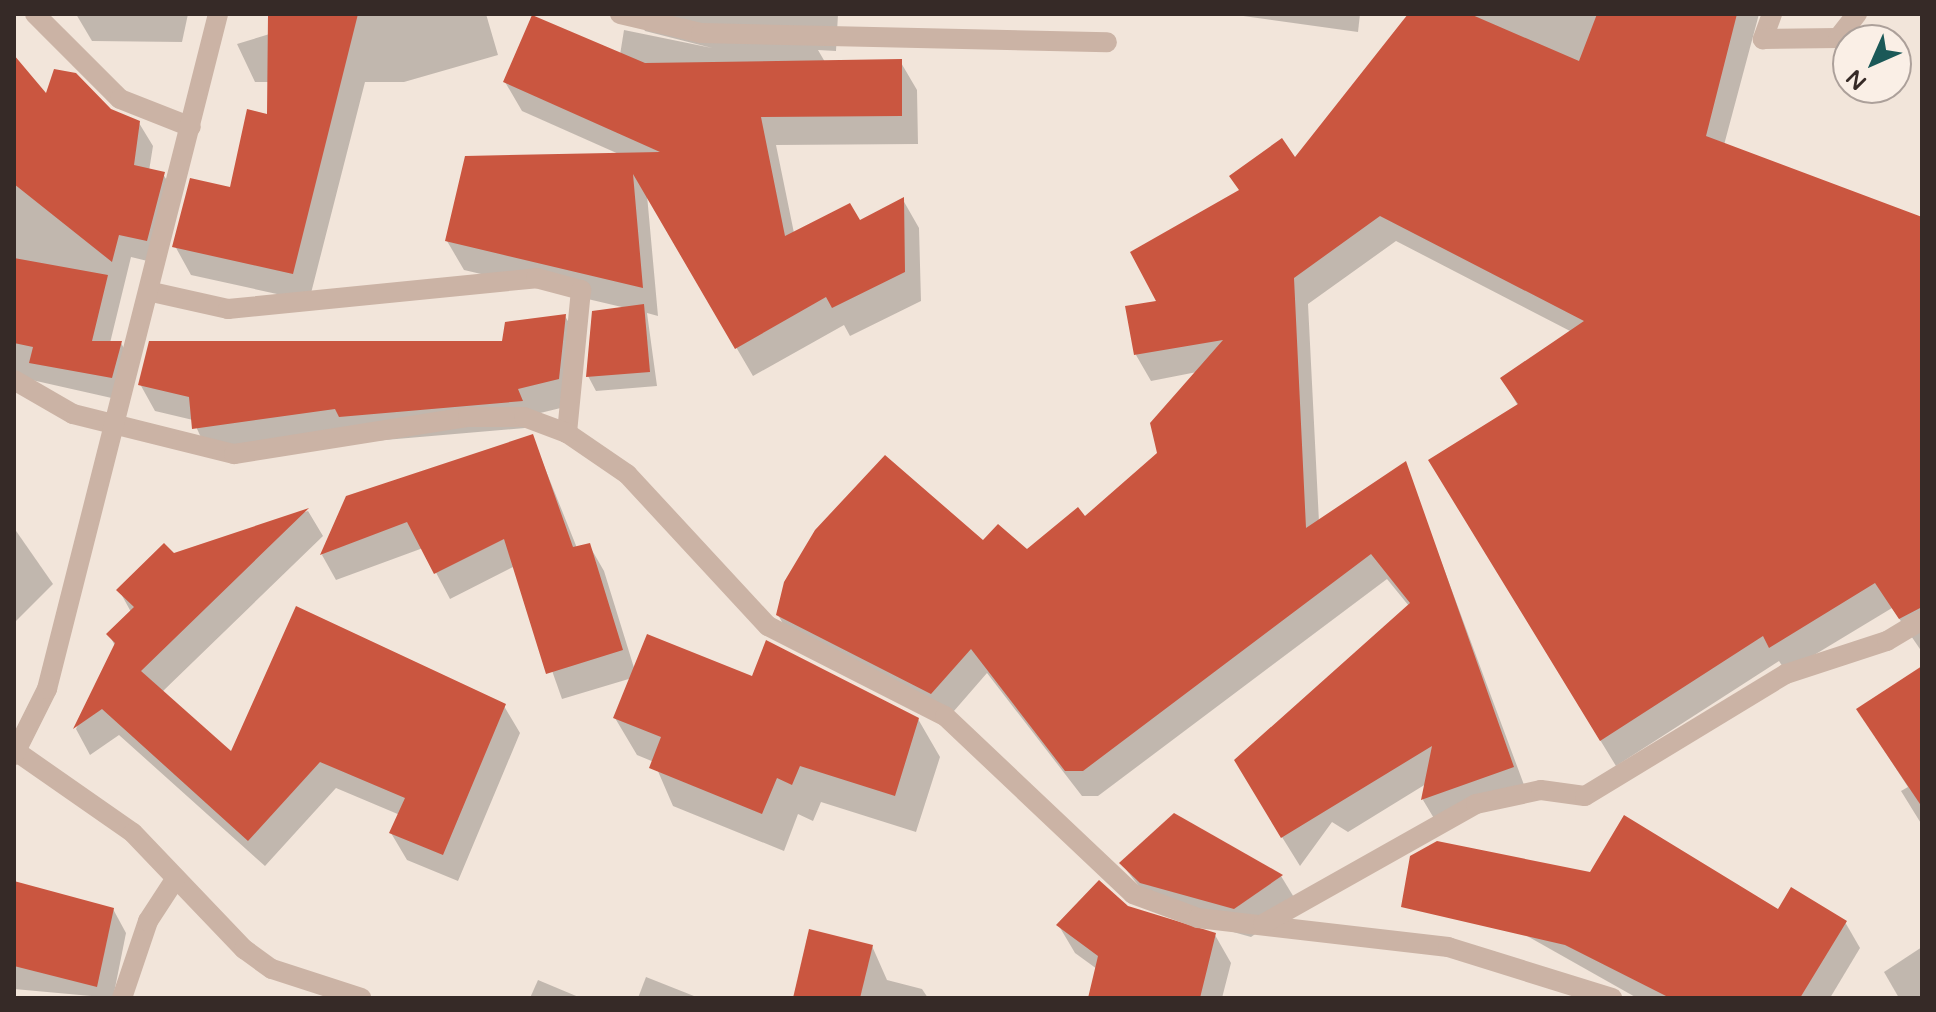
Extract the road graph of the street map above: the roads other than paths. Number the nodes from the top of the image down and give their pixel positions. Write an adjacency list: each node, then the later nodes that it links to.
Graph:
1 (35, 14): 7 (street)
2 (218, 14): 7 (street)
3 (620, 14): 6 (street)
4 (1772, 14): 5 (street)
5 (1857, 14)
6 (1107, 42)
7 (191, 127): 8 (street)
8 (152, 292): 10 (street); 11 (street)
9 (14, 380): 10 (street)
10 (112, 424): 11 (street); 13 (street)
11 (567, 433): 15 (street)
12 (1922, 620): 15 (street)
13 (16, 753): 14 (street)
14 (176, 878): 16 (street); 17 (street)
15 (1263, 924): 18 (street)
16 (122, 998)
17 (361, 998)
18 (1612, 998)

